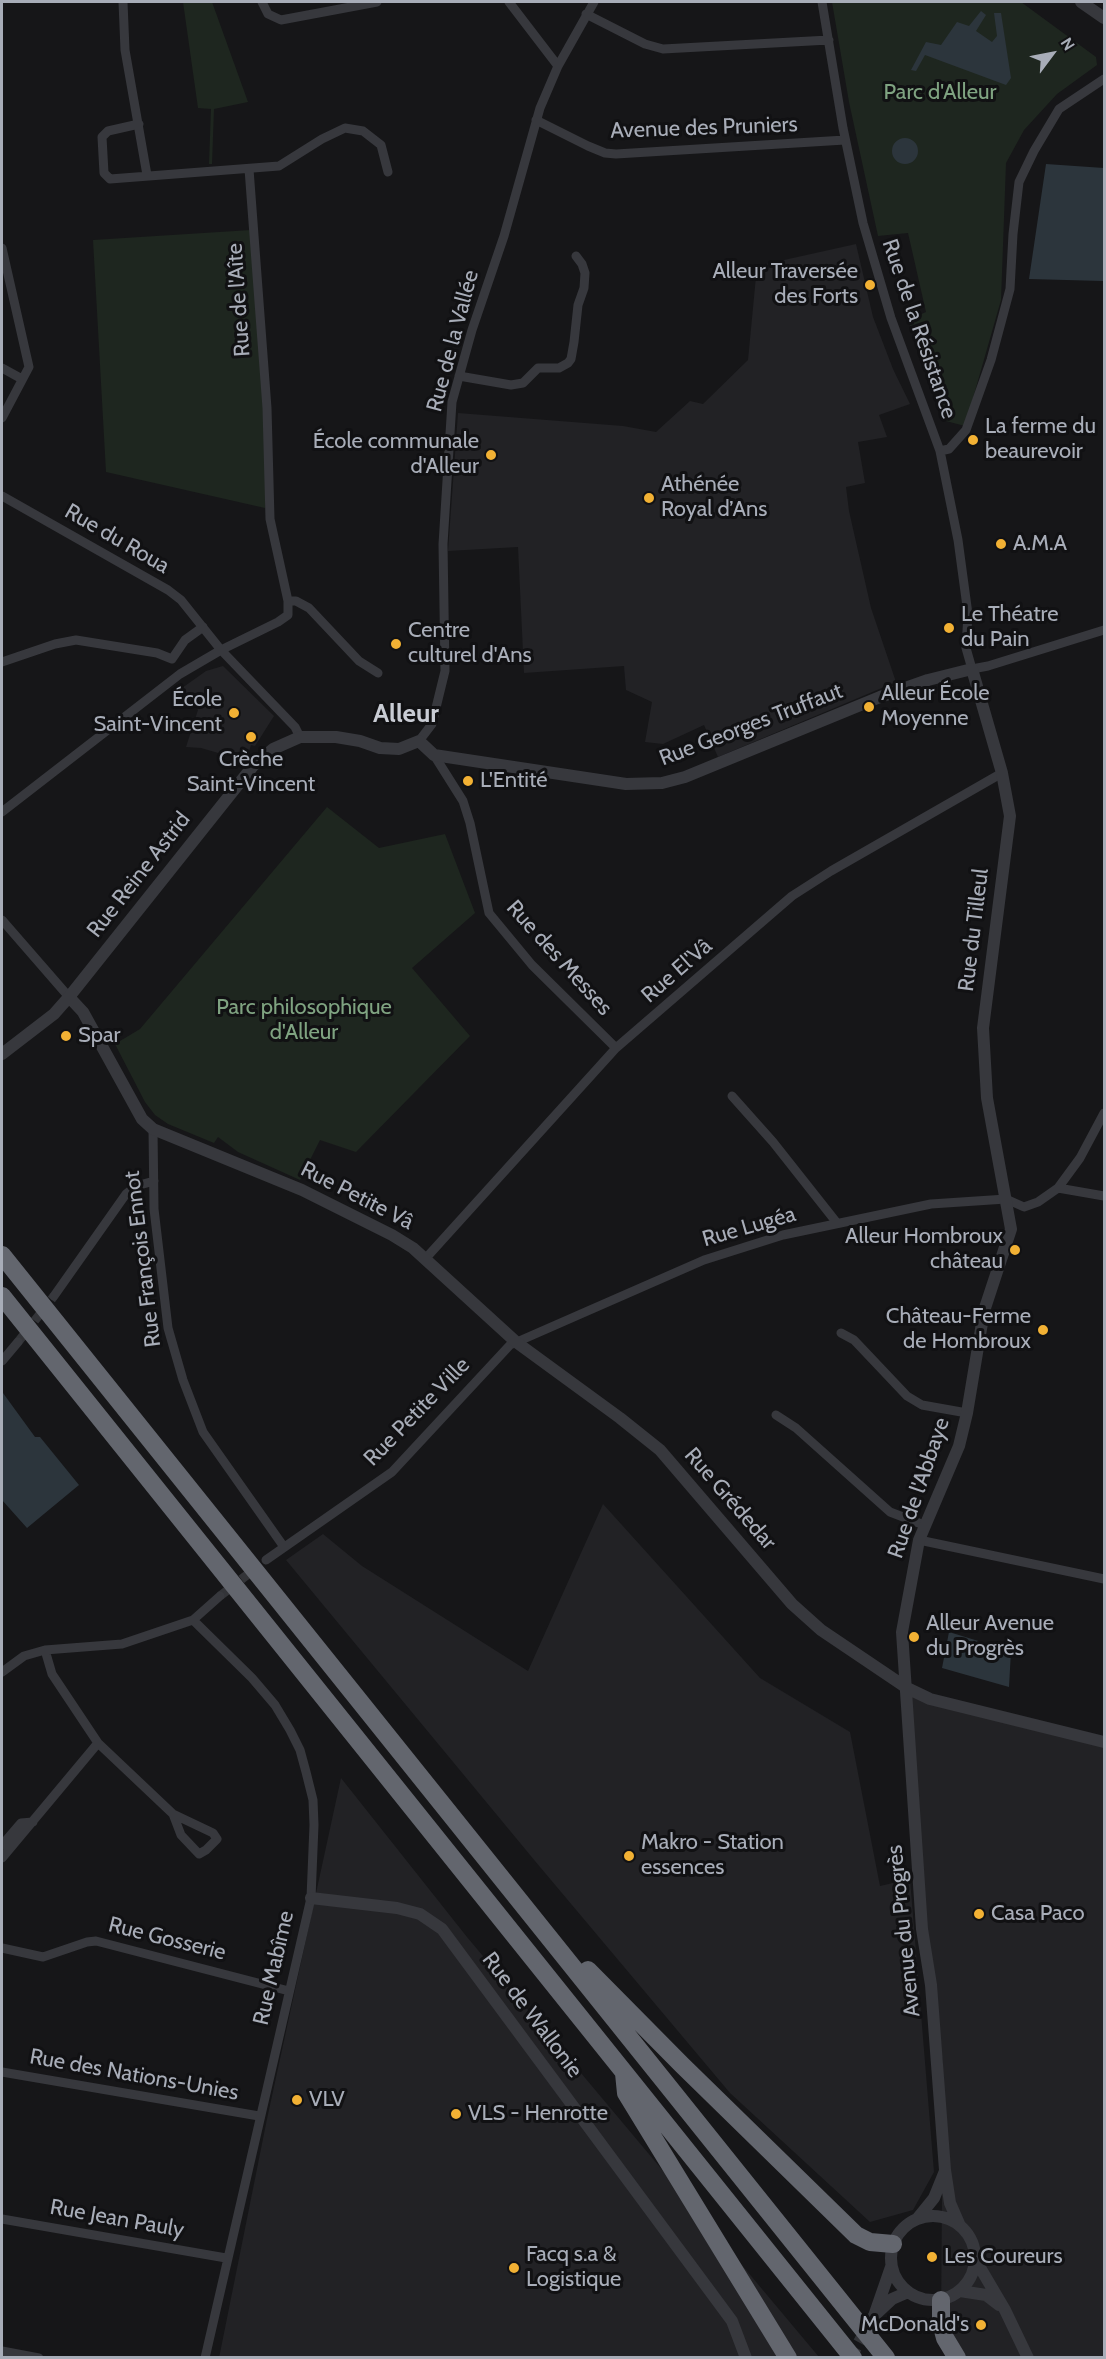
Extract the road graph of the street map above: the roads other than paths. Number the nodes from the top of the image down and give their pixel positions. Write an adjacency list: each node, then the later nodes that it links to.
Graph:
1 (123, 2): 14 (street)
2 (262, 2): 3 (street)
3 (377, 2)
4 (509, 2): 11 (street)
5 (594, 2): 8 (street, Rue de la Vallée)
6 (822, 2): 10 (street, Rue de la Résistance)
7 (1081, 2): 9 (street)
8 (586, 14): 10 (street); 11 (street, Rue de la Vallée)
9 (1104, 18)
10 (829, 40): 15 (street, Rue de la Résistance)
11 (558, 66): 13 (street, Rue de la Vallée)
12 (1104, 80): 25 (street)
13 (536, 120): 15 (street, Avenue des Pruniers); 22 (street, Rue de la Vallée)
14 (140, 124): 18 (street); 18 (street)
15 (845, 141): 25 (street, Rue de la Résistance)
16 (249, 170): 17 (street); 18 (street); 27 (street, Rue de l'Aîte)
17 (388, 172)
18 (147, 175)
19 (2, 248): 23 (street)
20 (576, 256): 22 (street)
21 (2, 368): 23 (street)
22 (459, 375): 37 (street, Rue de la Vallée)
23 (22, 379): 24 (street)
24 (2, 418)
25 (940, 451): 33 (street, Rue de la Résistance)
26 (2, 496): 28 (street, Rue du Roua)
27 (288, 601): 30 (street); 34 (street)
28 (203, 627): 30 (street, Rue du Roua); 31 (street)
29 (1104, 630): 33 (street)
30 (220, 650): 35 (street); 36 (street, Rue du Roua)
31 (171, 659): 32 (street); 35 (street)
32 (2, 662)
33 (972, 669): 38 (street, Rue Georges Truffaut); 39 (street, Rue du Tilleul)
34 (378, 673)
35 (180, 674): 40 (street)
36 (300, 737): 37 (street, Rue Reine Astrid); 42 (street, Rue Reine Astrid)
37 (419, 741): 38 (street)
38 (434, 755): 43 (street, Rue des Messes)
39 (1002, 772): 43 (street, Rue El'Vâ); 51 (street, Rue du Tilleul)
40 (2, 812)
41 (2, 920): 42 (street)
42 (69, 997): 44 (street, Rue Reine Astrid); 47 (street)
43 (616, 1048): 54 (street, Rue El'Vâ)
44 (2, 1054)
45 (732, 1096): 52 (street)
46 (1104, 1113): 49 (street)
47 (153, 1129): 48 (street, Rue François Ennot); 54 (street, Rue Petite Vâ)
48 (154, 1181): 56 (street); 65 (street, Rue François Ennot)
49 (1058, 1188): 50 (street); 51 (street, Rue Lugéa)
50 (1104, 1196)
51 (1006, 1199): 52 (street, Rue Lugéa); 61 (street, Rue de l'Abbaye)
52 (837, 1224): 59 (street, Rue Lugéa)
53 (2, 1255): 75 (highway)
54 (426, 1258): 59 (street, Rue Petite Vâ)
55 (2, 1296): 83 (highway)
56 (54, 1296)
57 (841, 1333): 61 (street)
58 (18, 1342): 60 (street)
59 (516, 1342): 65 (street, Rue Petite Ville); 72 (street, Rue Grédedar)
60 (2, 1361)
61 (967, 1413): 63 (street, Rue de l'Abbaye)
62 (776, 1415): 63 (street)
63 (924, 1525): 64 (street, Rue de l'Abbaye)
64 (919, 1540): 67 (street); 72 (street, Rue de l'Abbaye)
65 (284, 1547): 66 (street, Rue Petite Ville)
66 (266, 1560)
67 (1104, 1579)
68 (220, 1596): 69 (street)
69 (193, 1620): 70 (street); 80 (street, Rue Mabîme)
70 (45, 1650): 71 (street); 74 (street)
71 (2, 1672)
72 (907, 1688): 73 (street, Rue Grédedar); 86 (street, Avenue du Progrès)
73 (1104, 1742)
74 (98, 1743): 76 (street); 77 (street)
75 (435, 1795): 90 (highway); 104 (highway)
76 (173, 1814): 76 (street)
77 (33, 1822): 78 (street); 79 (street)
78 (2, 1845)
79 (2, 1858)
80 (310, 1898): 82 (street, Rue Mabîme); 101 (street, Rue de Wallonie)
81 (2, 1948): 82 (street, Rue Gosserie)
82 (289, 1991): 85 (street, Rue Mabîme)
83 (623, 2071): 102 (highway); 103 (highway)
84 (2, 2072): 85 (street, Rue des Nations-Unies)
85 (259, 2116): 91 (street, Rue Mabîme)
86 (945, 2170): 88 (street, Avenue du Progrès); 89 (street, Avenue du Progrès)
87 (2, 2219): 91 (street, Rue Jean Pauly)
88 (917, 2219): 89 (street); 90 (street)
89 (960, 2226): 92 (street)
90 (893, 2244): 93 (street)
91 (226, 2258): 100 (street, Rue Mabîme)
92 (975, 2259): 94 (street); 97 (street)
93 (891, 2267): 95 (street); 95 (street)
94 (960, 2291): 96 (street); 97 (street)
95 (908, 2292): 96 (street)
96 (941, 2300): 105 (highway)
97 (1005, 2310): 106 (street)
98 (2, 2351): 99 (street)
99 (39, 2358)
100 (205, 2358)
101 (746, 2358)
102 (788, 2358)
103 (853, 2358)
104 (886, 2358)
105 (957, 2358)
106 (1028, 2358)

